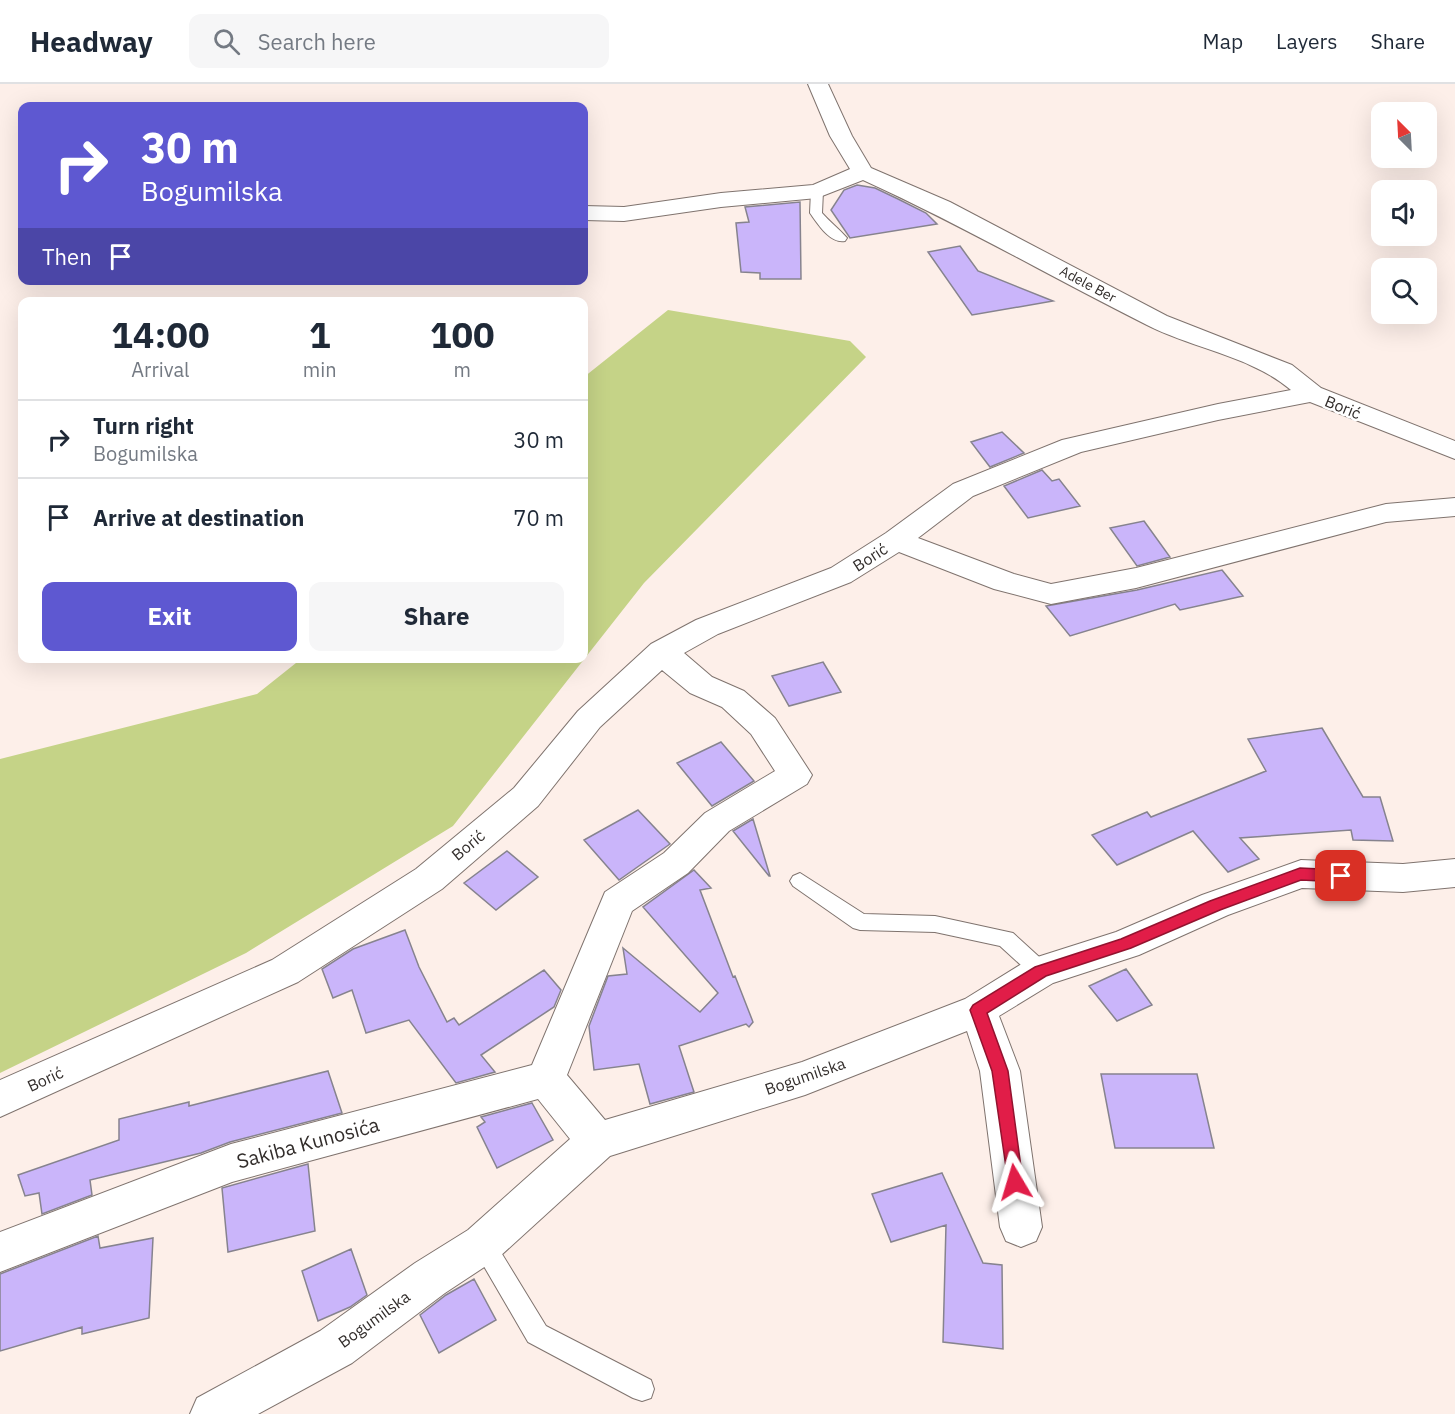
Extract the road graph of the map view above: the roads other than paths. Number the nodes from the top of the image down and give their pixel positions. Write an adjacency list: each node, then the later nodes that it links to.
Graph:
1 (818, 84): 2 (street)
2 (862, 172): 3 (street); 6 (street, Adele Ber)
3 (817, 191): 4 (street); 5 (lane)
4 (588, 213)
5 (841, 238)
6 (1312, 394): 7 (street, Borić); 9 (street, Borić)
7 (1455, 451)
8 (1455, 507): 9 (street, Borić)
9 (896, 540): 10 (street, Borić)
10 (662, 652): 15 (street); 16 (street, Borić)
11 (1455, 873): 13 (street, Bogumilska)
12 (800, 880): 13 (lane)
13 (1041, 971): 14 (street, Bogumilska)
14 (978, 1010): 17 (street, Bogumilska); 18 (street)
15 (546, 1079): 17 (street); 20 (street, Sakiba Kunosića)
16 (0, 1099)
17 (597, 1140): 19 (street, Bogumilska)
18 (1021, 1227)
19 (483, 1245): 21 (lane); 22 (street, Bogumilska)
20 (0, 1252)
21 (642, 1389)
22 (213, 1414)

